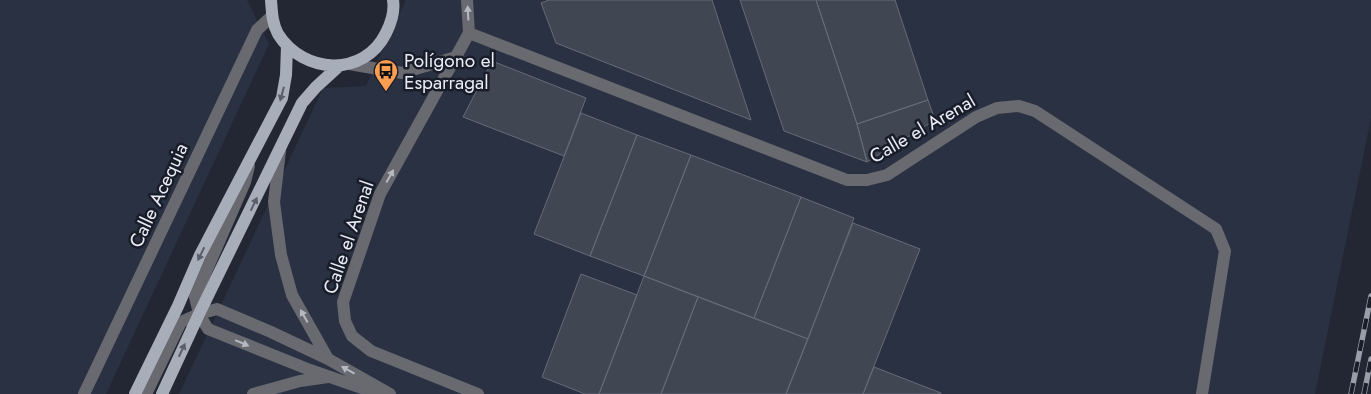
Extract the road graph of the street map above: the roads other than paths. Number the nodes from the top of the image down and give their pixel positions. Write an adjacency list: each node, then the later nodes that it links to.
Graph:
1 (271, 0): 4 (main road)
2 (394, 0): 8 (main road)
3 (467, 0): 5 (street, one-way to 3)
4 (272, 16): 6 (main road); 14 (street, Calle Acequia)
5 (469, 33): 7 (street, Calle el Arenal); 22 (street, Calle el Arenal)
6 (287, 46): 8 (main road); 10 (main road, one-way to 10)
7 (456, 57): 8 (street); 21 (street, Calle el Arenal, one-way to 7)
8 (344, 65): 9 (main road)
9 (280, 149): 11 (main road, one-way to 9); 12 (street, one-way to 9)
10 (251, 156): 11 (street); 15 (main road, one-way to 15)
11 (199, 314): 12 (street); 13 (street, one-way to 13); 16 (street); 17 (main road, one-way to 11)
12 (328, 359): 20 (street, one-way to 12)
13 (330, 377): 18 (street); 19 (street)
14 (84, 394)
15 (135, 394)
16 (146, 394)
17 (162, 394)
18 (253, 394)
19 (379, 394)
20 (390, 394)
21 (478, 394)
22 (1202, 394)

